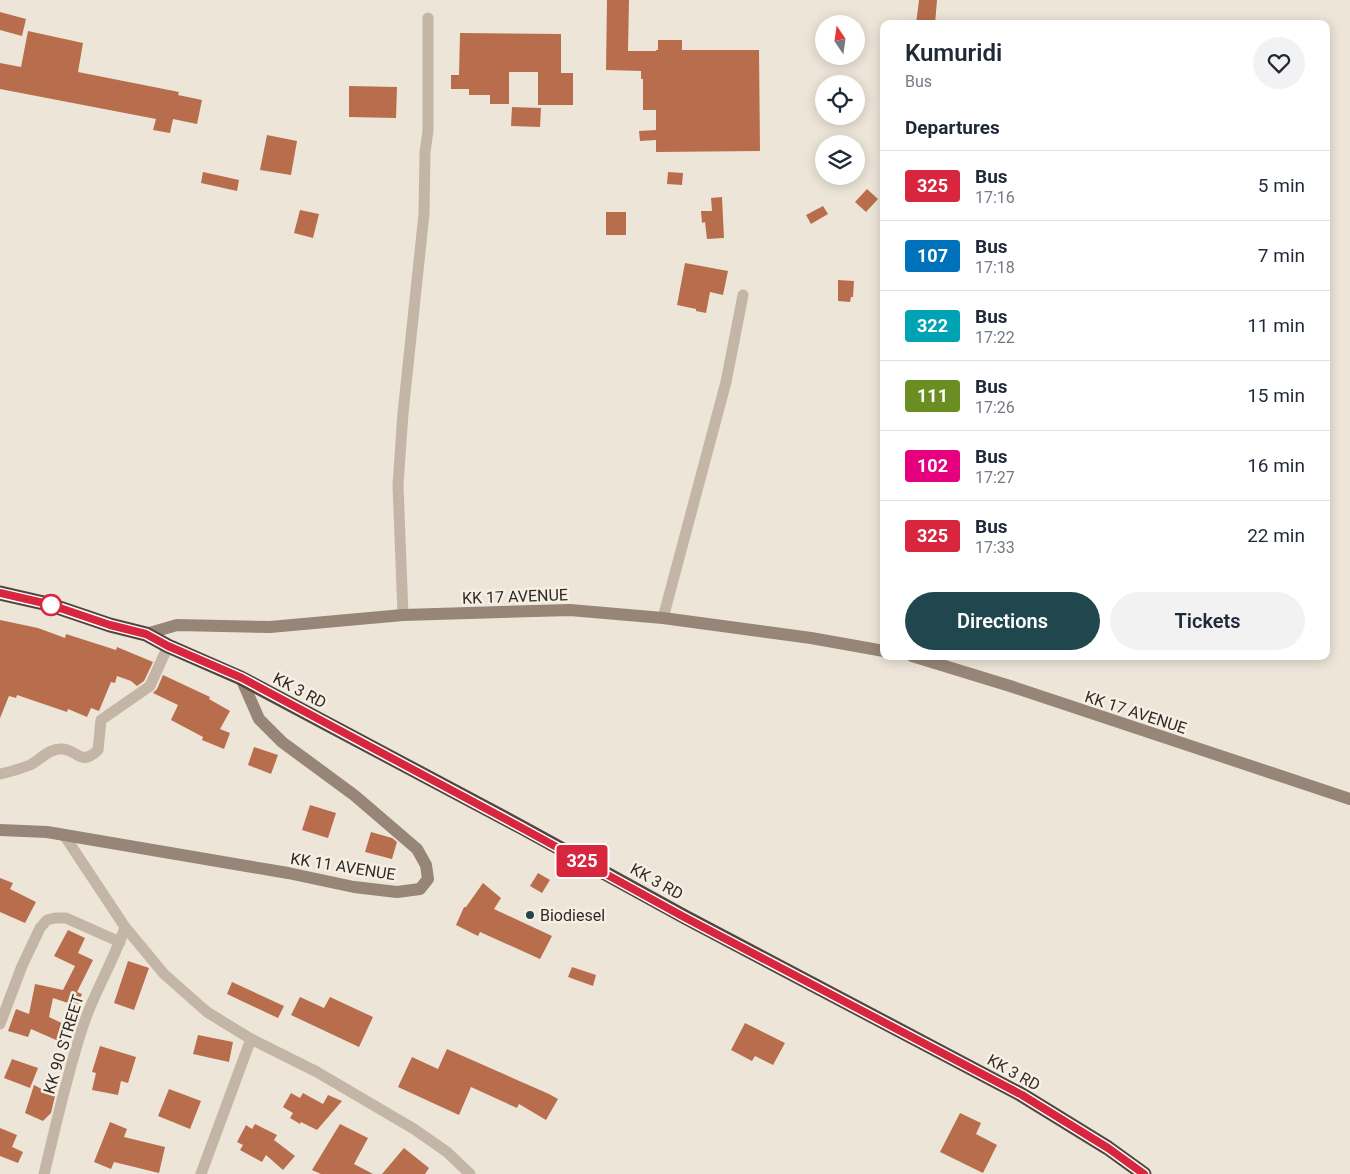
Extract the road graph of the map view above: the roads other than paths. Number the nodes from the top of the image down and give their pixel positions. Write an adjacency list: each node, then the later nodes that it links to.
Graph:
1 (428, 18): 4 (street)
2 (743, 295): 5 (street)
3 (0, 593): 6 (highway, KK 3 RD)
4 (403, 616): 5 (street, KK 17 AVENUE); 6 (street, KK 17 AVENUE)
5 (663, 618): 8 (street, KK 17 AVENUE)
6 (146, 634): 7 (highway, KK 3 RD)
7 (168, 646): 10 (highway, KK 3 RD); 11 (street)
8 (880, 650)
9 (925, 660): 12 (street, KK 17 AVENUE)
10 (242, 678): 14 (street, KK 11 AVENUE); 22 (highway, KK 3 RD)
11 (0, 774)
12 (1350, 799)
13 (0, 830): 14 (street, KK 11 AVENUE)
14 (64, 835): 15 (street)
15 (125, 927): 16 (street, KK 90 STREET); 18 (street)
16 (120, 942): 17 (street); 19 (street, KK 90 STREET)
17 (0, 1024)
18 (250, 1039): 20 (street); 21 (street)
19 (46, 1174)
20 (201, 1174)
21 (470, 1174)
22 (1144, 1174)

